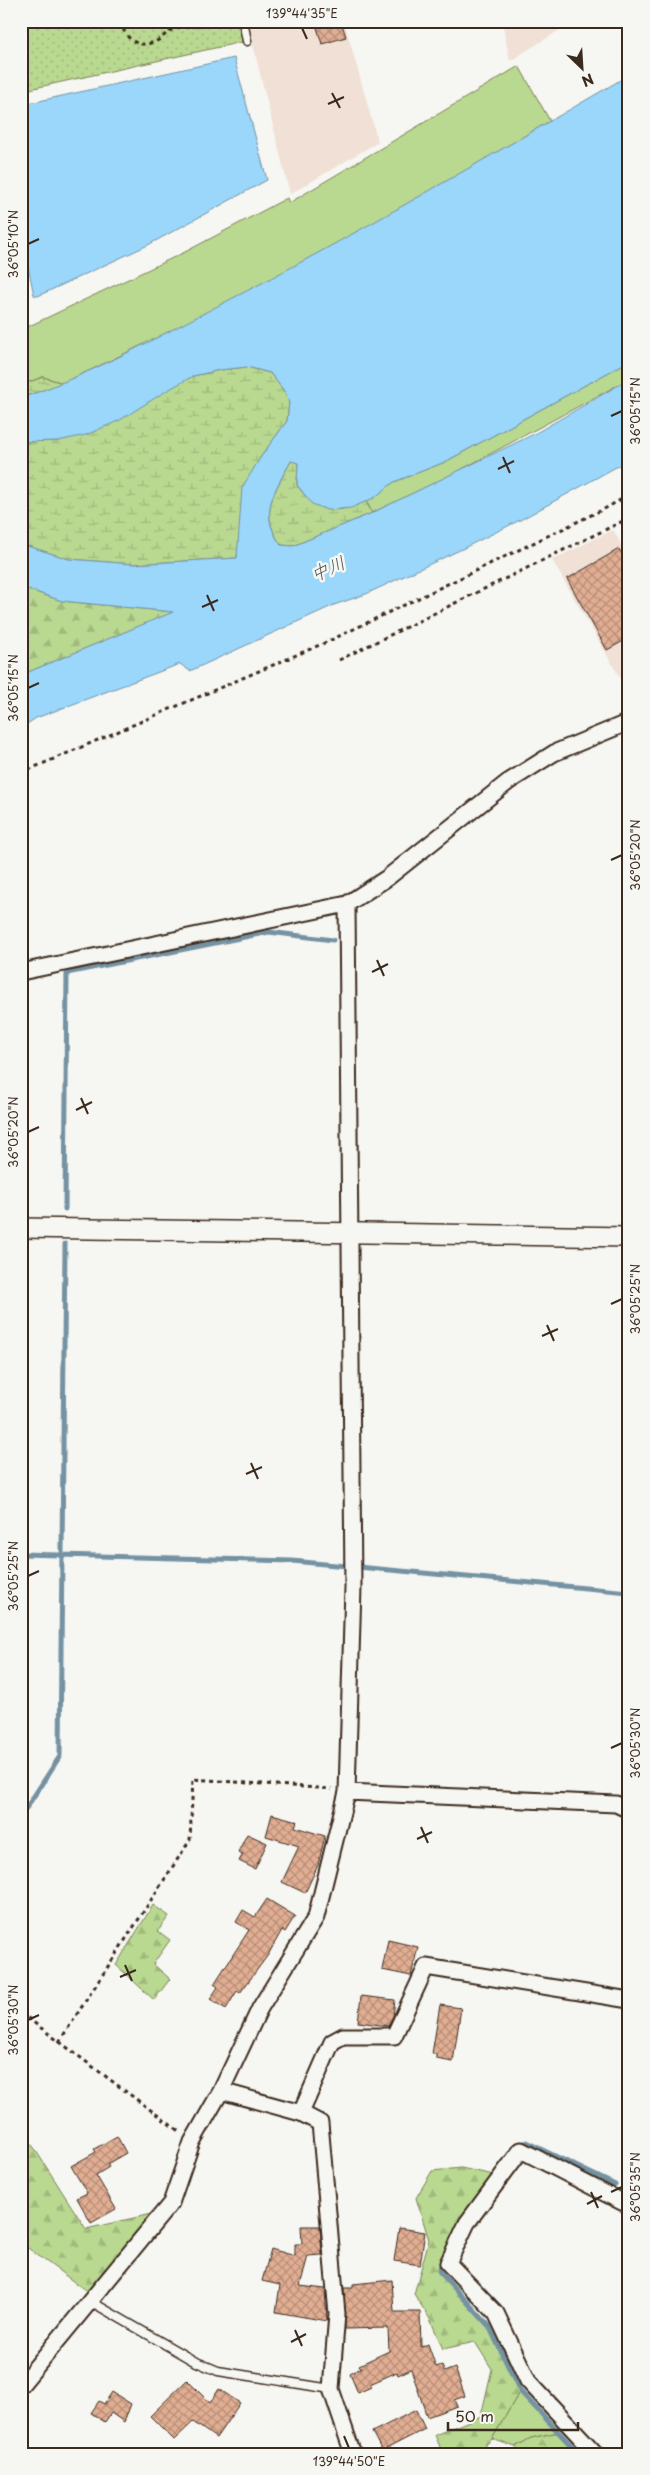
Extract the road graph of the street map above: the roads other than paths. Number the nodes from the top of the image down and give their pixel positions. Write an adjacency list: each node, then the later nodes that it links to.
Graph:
1 (243, 21): 2 (lane)
2 (247, 41)
3 (629, 722): 4 (street)
4 (346, 904): 5 (street); 7 (street)
5 (21, 972)
6 (21, 1228): 7 (street)
7 (350, 1234): 8 (street); 9 (street)
8 (629, 1237)
9 (347, 1792): 10 (street); 12 (street)
10 (629, 1810)
11 (629, 2000): 13 (street)
12 (221, 2091): 13 (street); 15 (street)
13 (301, 2113): 17 (street)
14 (629, 2195): 19 (street)
15 (90, 2301): 16 (street); 17 (lane)
16 (21, 2385)
17 (331, 2389): 18 (street)
18 (353, 2454)
19 (596, 2454)

